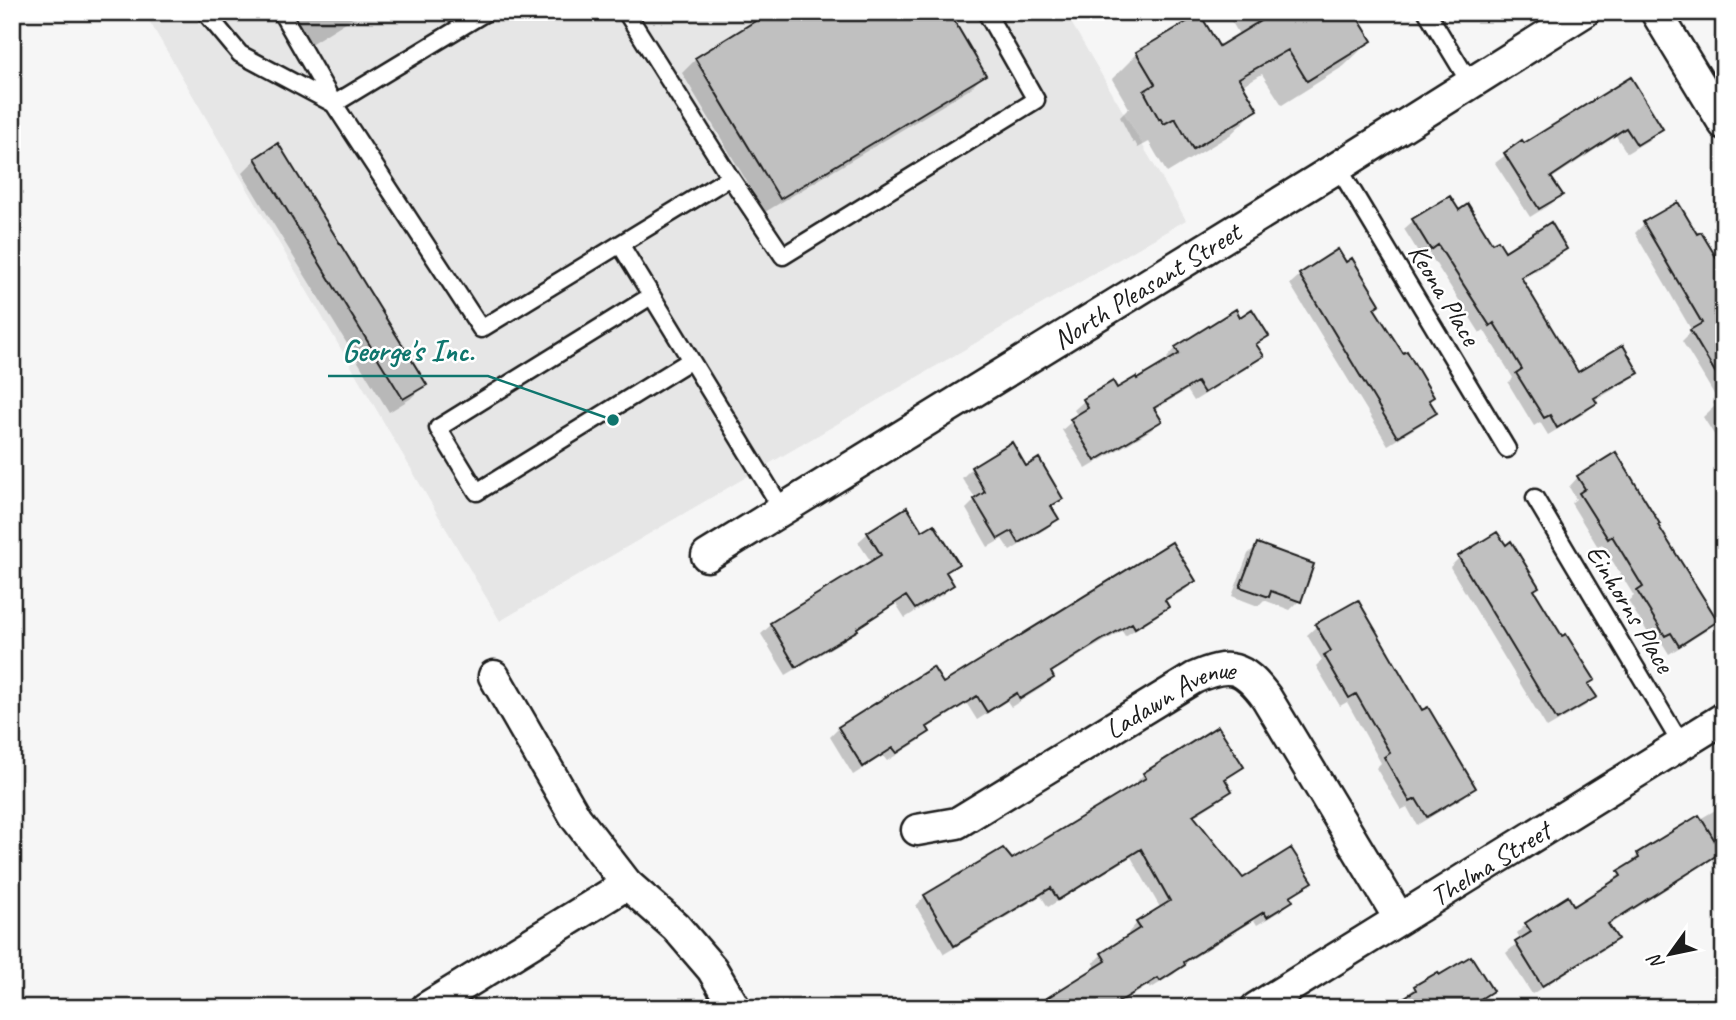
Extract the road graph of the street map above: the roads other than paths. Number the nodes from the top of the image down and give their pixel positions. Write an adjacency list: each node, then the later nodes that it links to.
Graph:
1 (205, 12): 10 (lane)
2 (281, 12): 10 (lane)
3 (486, 12): 10 (lane)
4 (626, 12): 13 (lane)
5 (986, 12): 13 (lane)
6 (1427, 12): 9 (lane)
7 (1584, 12): 9 (street, North Pleasant Street)
8 (1657, 12): 11 (street)
9 (1470, 83): 12 (street, North Pleasant Street)
10 (334, 104): 14 (lane)
11 (1724, 124)
12 (1338, 167): 17 (lane, Keona Place); 19 (street, North Pleasant Street)
13 (730, 177): 14 (lane)
14 (620, 244): 15 (lane)
15 (652, 296): 16 (lane); 16 (lane)
16 (691, 360): 19 (lane)
17 (1507, 449)
18 (1535, 498): 23 (lane, Einhorns Place)
19 (782, 509): 20 (street, North Pleasant Street)
20 (707, 556)
21 (494, 676): 25 (street)
22 (1724, 718): 23 (street, Thelma Street)
23 (1681, 744): 26 (street, Thelma Street)
24 (917, 830): 26 (street, Ladawn Avenue)
25 (627, 884): 27 (street); 28 (street)
26 (1399, 918): 29 (street, Thelma Street)
27 (426, 1008)
28 (735, 1008)
29 (1256, 1008)

